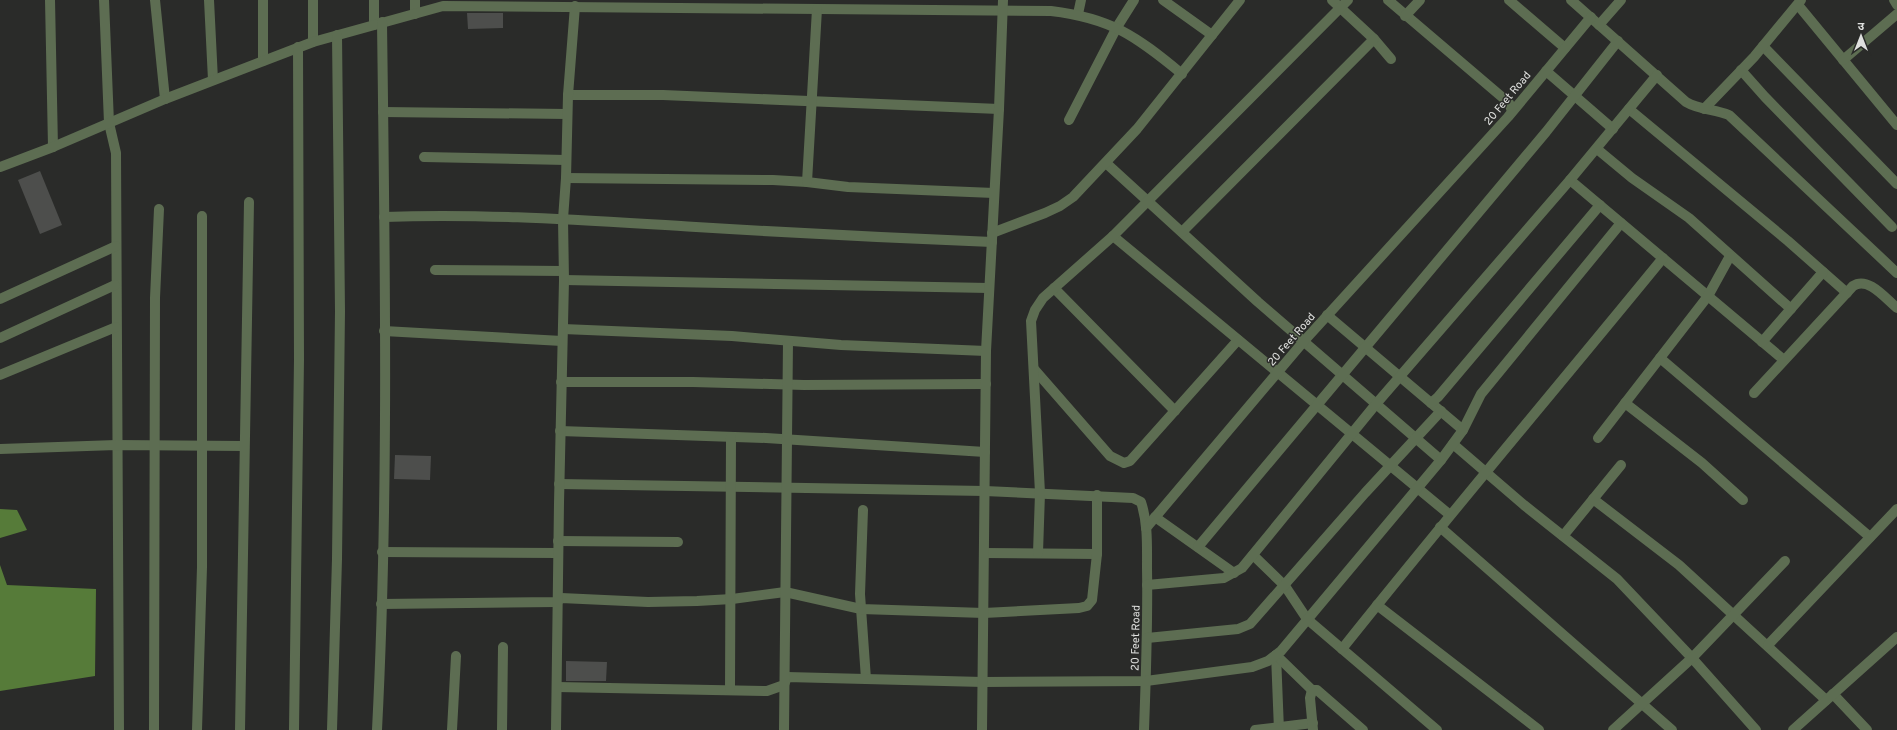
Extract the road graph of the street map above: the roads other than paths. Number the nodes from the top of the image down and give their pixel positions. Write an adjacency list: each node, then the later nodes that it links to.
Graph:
1 (50, 0): 71 (street)
2 (104, 0): 68 (street)
3 (155, 0): 59 (street)
4 (209, 0): 56 (street)
5 (263, 0): 51 (street)
6 (313, 0): 45 (street)
7 (374, 0): 38 (street)
8 (415, 0): 33 (street)
9 (1003, 0): 32 (street)
10 (1081, 0): 34 (street)
11 (1134, 0): 40 (street)
12 (1163, 0): 42 (street)
13 (1240, 0): 42 (street)
14 (1332, 0): 30 (street)
15 (1348, 0): 30 (street)
16 (1388, 0): 36 (street)
17 (1420, 0): 36 (street)
18 (1509, 0): 48 (street)
19 (1571, 0): 37 (street)
20 (1621, 0): 39 (street)
21 (1894, 0): 28 (street)
22 (1800, 2): 46 (street); 50 (street)
23 (493, 3): 24 (street); 33 (street)
24 (552, 3): 29 (street)
25 (633, 3): 26 (street); 29 (street)
26 (679, 4): 31 (street)
27 (836, 5): 31 (street); 32 (street)
28 (1897, 5)
29 (575, 6): 57 (street)
30 (1340, 8): 43 (street); 82 (street)
31 (816, 9): 60 (street)
32 (1003, 12): 34 (street); 61 (street)
33 (415, 14): 38 (street)
34 (1078, 14): 40 (street)
35 (1897, 14): 50 (street)
36 (1405, 16): 64 (street)
37 (1591, 18): 39 (street); 48 (street, 20 Feet Road)
38 (378, 24): 41 (street); 65 (street)
39 (1599, 25): 44 (street)
40 (1117, 27): 54 (street); 67 (street)
41 (337, 35): 45 (street); 219 (street)
42 (1212, 36): 54 (street)
43 (1374, 39): 49 (street); 91 (street)
44 (1618, 41): 55 (street); 58 (street)
45 (313, 42): 47 (street)
46 (1763, 46): 52 (street); 80 (street)
47 (298, 47): 51 (street); 218 (street)
48 (1565, 48): 53 (street, 20 Feet Road)
49 (1392, 59)
50 (1843, 60): 69 (street)
51 (263, 61): 56 (street)
52 (1741, 70): 62 (street); 90 (street)
53 (1546, 71): 58 (street); 64 (street, 20 Feet Road)
54 (1182, 74): 75 (street)
55 (1657, 75): 62 (street); 63 (street)
56 (213, 80): 59 (street)
57 (568, 95): 60 (street); 66 (street)
58 (1575, 95): 70 (street); 119 (street)
59 (165, 99): 68 (street)
60 (812, 101): 61 (street); 79 (street)
61 (999, 108): 81 (street)
62 (1704, 109): 99 (street)
63 (1629, 110): 70 (street); 98 (street)
64 (1512, 111): 109 (street, 20 Feet Road)
65 (383, 112): 66 (street); 87 (street)
66 (567, 114): 74 (street)
67 (1069, 120)
68 (108, 124): 71 (street); 94 (street)
69 (1897, 125)
70 (1613, 129): 72 (street)
71 (53, 147): 76 (street)
72 (1597, 148): 78 (street); 95 (street)
73 (424, 157): 74 (street)
74 (566, 160): 77 (street)
75 (1106, 163): 82 (street); 93 (street)
76 (0, 167)
77 (566, 178): 79 (street); 88 (street)
78 (1570, 180): 84 (street); 127 (street)
79 (807, 182): 81 (street)
80 (1897, 184)
81 (994, 193): 93 (street)
82 (1147, 201): 91 (street); 92 (street)
83 (249, 202): 149 (street)
84 (1600, 205): 89 (street); 132 (street)
85 (159, 209): 147 (street)
86 (202, 216): 148 (street)
87 (384, 217): 88 (street); 112 (street)
88 (563, 220): 93 (street); 100 (street)
89 (1621, 223): 96 (street); 138 (street)
90 (1892, 227)
91 (1182, 232): 116 (street)
92 (1113, 236): 103 (street); 114 (street)
93 (992, 238): 102 (street)
94 (116, 246): 101 (street); 106 (street)
95 (1730, 256): 105 (street); 108 (street)
96 (1663, 258): 105 (street); 155 (street)
97 (435, 270): 100 (street)
98 (1823, 272): 104 (street); 108 (street)
99 (1897, 273)
100 (563, 276): 102 (street); 111 (street)
101 (115, 286): 110 (street); 113 (street)
102 (989, 288): 120 (street)
103 (1054, 288): 123 (street); 136 (street)
104 (1847, 293): 107 (street); 122 (street)
105 (1708, 296): 118 (street); 121 (street)
106 (0, 299)
107 (1897, 308)
108 (1791, 309): 118 (street)
109 (1327, 315): 116 (street, 20 Feet Road); 119 (street)
110 (116, 327): 125 (street); 146 (street)
111 (562, 329): 115 (street); 117 (street)
112 (384, 331): 115 (street); 176 (street)
113 (0, 338)
114 (1238, 340): 124 (street); 136 (street)
115 (562, 341): 128 (street)
116 (1304, 341): 124 (street, 20 Feet Road); 126 (street)
117 (788, 342): 120 (street); 129 (street)
118 (1762, 342): 122 (street)
119 (1366, 348): 126 (street); 127 (street)
120 (986, 351): 130 (street)
121 (1660, 358): 133 (street); 172 (street)
122 (1784, 360): 131 (street)
123 (1034, 369): 136 (street); 161 (street)
124 (1277, 372): 135 (street); 168 (street, 20 Feet Road)
125 (0, 375)
126 (1343, 375): 134 (street); 135 (street)
127 (1400, 376): 132 (street); 134 (street)
128 (561, 382): 129 (street); 139 (street)
129 (787, 384): 130 (street); 144 (street)
130 (986, 384): 151 (street)
131 (1754, 393)
132 (1431, 403): 137 (street)
133 (1625, 403): 143 (street); 164 (street)
134 (1376, 404): 140 (street); 142 (street)
135 (1317, 406): 140 (street); 175 (street)
136 (1175, 411)
137 (1441, 411): 138 (street); 142 (street)
138 (1463, 430): 145 (street)
139 (560, 431): 141 (street); 156 (street)
140 (1352, 434): 154 (street); 181 (street)
141 (731, 437): 144 (street); 157 (street)
142 (1417, 438): 152 (street); 154 (street)
143 (1598, 438)
144 (786, 440): 151 (street); 158 (street)
145 (1453, 444): 152 (street); 155 (street)
146 (116, 445): 147 (street); 150 (street); 214 (street)
147 (155, 445): 148 (street); 215 (street)
148 (202, 446): 149 (street); 216 (street)
149 (244, 446): 217 (street)
150 (0, 449)
151 (985, 452): 160 (street)
152 (1441, 460): 159 (street)
153 (1621, 465): 163 (street)
154 (1390, 467): 159 (street); 185 (street)
155 (1487, 471): 167 (street); 171 (street)
156 (559, 484): 157 (street); 173 (street)
157 (731, 487): 158 (street); 187 (street)
158 (786, 487): 160 (street); 186 (street)
159 (1418, 488): 167 (street); 194 (street)
160 (985, 491): 161 (street); 178 (street)
161 (1040, 493): 162 (street); 179 (street)
162 (1097, 495): 170 (street); 180 (street)
163 (1593, 499): 171 (street); 193 (street)
164 (1743, 500)
165 (1897, 509): 172 (street)
166 (863, 510): 191 (street)
167 (1450, 515): 169 (street)
168 (1155, 517): 170 (street, 20 Feet Road); 175 (street)
169 (1440, 527): 190 (street); 211 (street)
170 (1146, 528): 184 (street, 20 Feet Road)
171 (1563, 536): 202 (street)
172 (1870, 537): 197 (street)
173 (558, 541): 174 (street); 177 (street)
174 (678, 542)
175 (1198, 547): 183 (street)
176 (382, 552): 177 (street); 189 (street)
177 (558, 553): 188 (street)
178 (984, 553): 179 (street); 192 (street)
179 (1038, 553): 180 (street)
180 (1097, 554): 192 (street)
181 (1253, 555): 183 (street); 185 (street)
182 (1785, 561): 193 (street)
183 (1234, 573): 184 (street)
184 (1148, 585): 196 (street, 20 Feet Road)
185 (1285, 586): 194 (street); 196 (street)
186 (785, 592): 187 (street); 191 (street); 206 (street)
187 (732, 599): 188 (street); 208 (street)
188 (558, 602): 189 (street); 207 (street)
189 (381, 604): 220 (street)
190 (1378, 605): 199 (street); 230 (street)
191 (861, 609): 192 (street); 203 (street)
192 (984, 613): 205 (street)
193 (1734, 614): 197 (street); 202 (street)
194 (1307, 618): 199 (street); 200 (street)
195 (1897, 637): 210 (street)
196 (1147, 638): 204 (street, 20 Feet Road)
197 (1768, 645): 210 (street)
198 (503, 647): 222 (street)
199 (1342, 649): 229 (street)
200 (1276, 655): 204 (street); 209 (street); 213 (street)
201 (456, 656): 221 (street)
202 (1692, 658): 211 (street); 233 (street)
203 (866, 679): 205 (street); 206 (street)
204 (1146, 681): 205 (street); 226 (street, 20 Feet Road)
205 (983, 682): 225 (street)
206 (784, 685): 208 (street); 224 (street)
207 (557, 687): 208 (street); 223 (street)
208 (730, 690)
209 (1312, 690): 212 (street); 228 (street)
210 (1830, 697): 234 (street); 235 (street)
211 (1643, 704): 231 (street); 232 (street)
212 (1313, 727): 213 (street)
213 (1279, 728): 227 (street)
214 (119, 730)
215 (154, 730)
216 (197, 730)
217 (240, 730)
218 (294, 730)
219 (332, 730)
220 (377, 730)
221 (452, 730)
222 (502, 730)
223 (556, 730)
224 (784, 730)
225 (982, 730)
226 (1144, 730)
227 (1255, 730)
228 (1363, 730)
229 (1437, 730)
230 (1539, 730)
231 (1613, 730)
232 (1672, 730)
233 (1756, 730)
234 (1793, 730)
235 (1867, 730)

